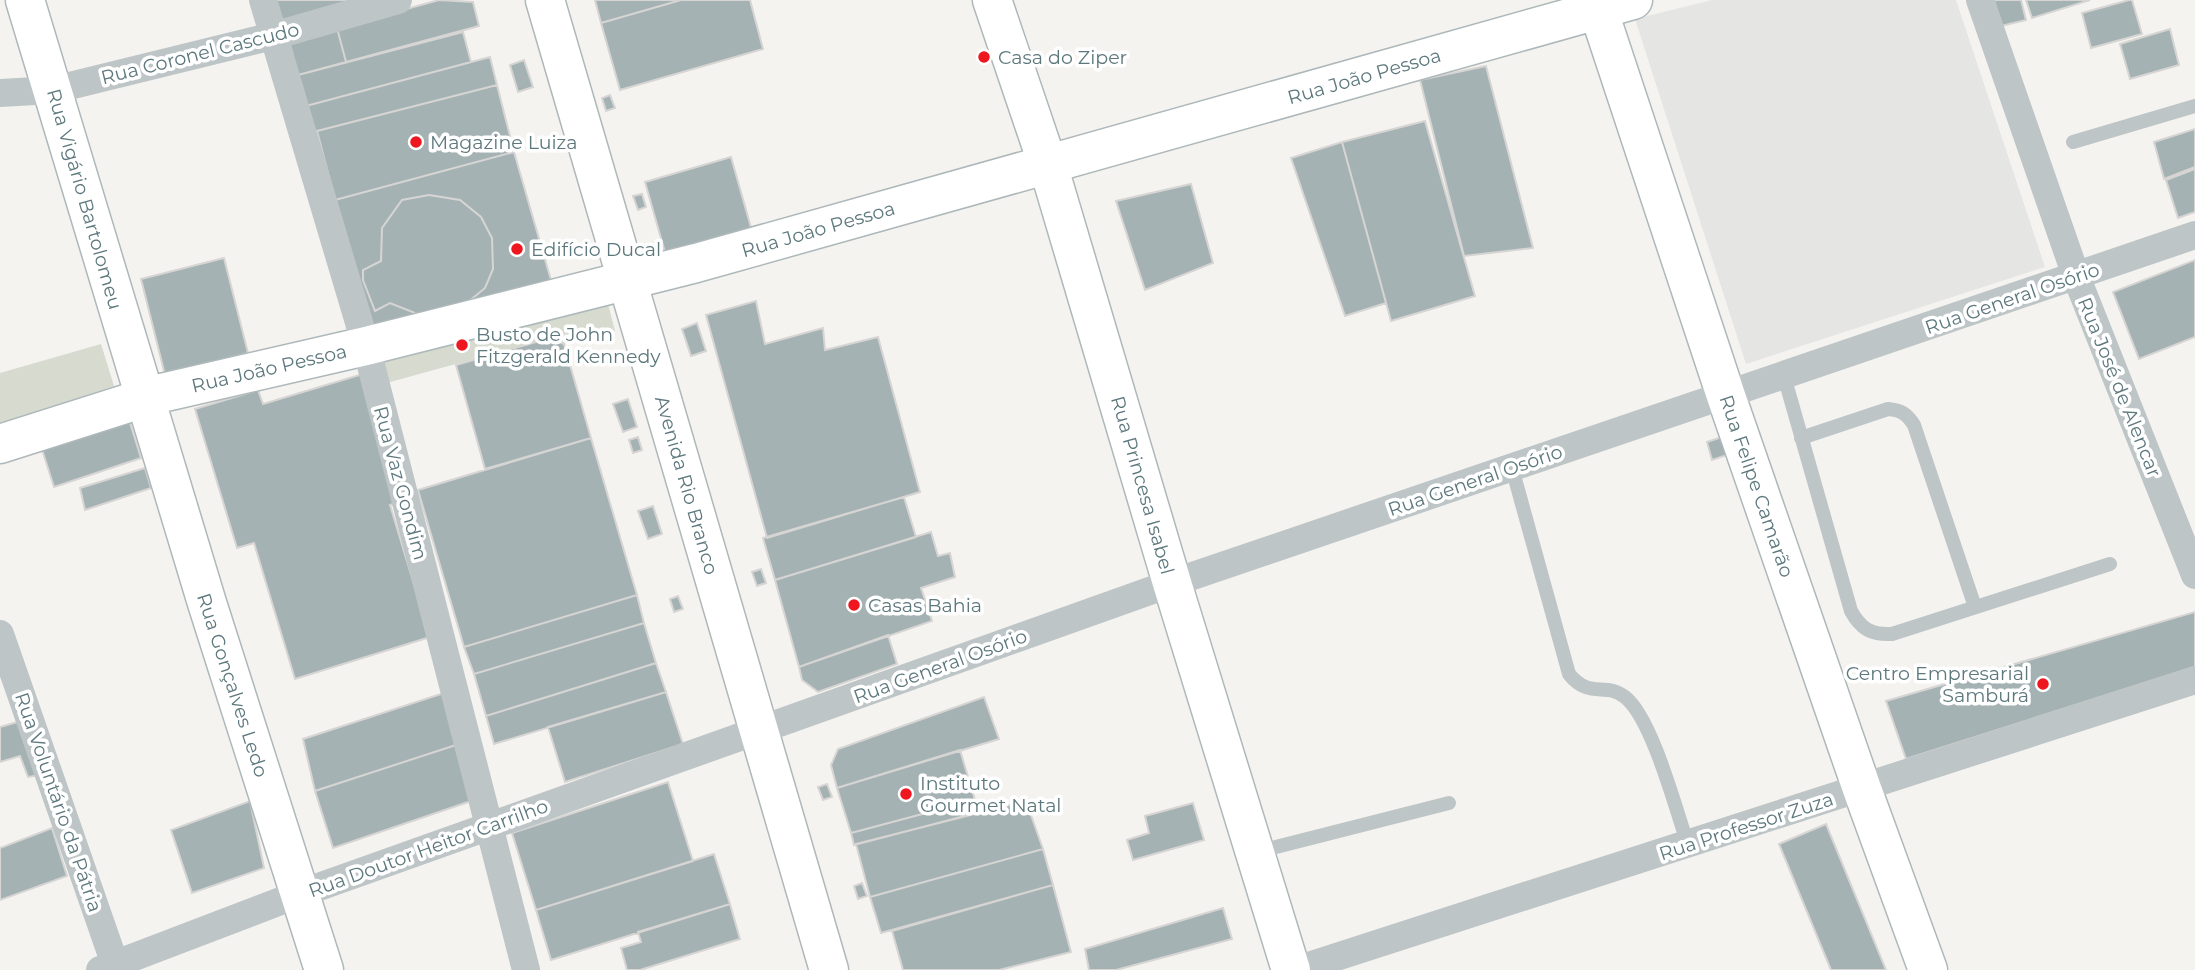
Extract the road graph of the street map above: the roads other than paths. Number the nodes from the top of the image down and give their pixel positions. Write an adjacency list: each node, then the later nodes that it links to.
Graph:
1 (25, 0): 9 (street, Rua Vigário Bartolomeu)
2 (262, 0): 8 (street, Rua Vaz Gondim)
3 (398, 0): 8 (street, Rua Coronel Cascudo)
4 (545, 0): 16 (street, Avenida Rio Branco)
5 (992, 0): 13 (street, Rua Princesa Isabel)
6 (1980, 0): 15 (street, Rua José de Alencar)
7 (1609, 3): 13 (street, Rua João Pessoa); 19 (street, Rua Felipe Camarão)
8 (273, 36): 9 (street, Rua Coronel Cascudo); 17 (street, Rua Vaz Gondim)
9 (53, 90): 10 (street, Rua Coronel Cascudo); 20 (street, Rua Vigário Bartolomeu)
10 (0, 93)
11 (2195, 106): 12 (lane)
12 (2073, 142)
13 (1048, 165): 16 (street, Rua João Pessoa); 26 (street, Rua Princesa Isabel)
14 (2195, 235): 15 (street, Rua General Osório)
15 (2076, 276): 18 (street, Rua General Osório); 25 (street, Rua José de Alencar)
16 (628, 280): 17 (street, Rua João Pessoa); 30 (street, Avenida Rio Branco)
17 (366, 346): 20 (street, Rua João Pessoa); 33 (street, Rua Vaz Gondim)
18 (1784, 376): 19 (street, Rua General Osório); 21 (lane)
19 (1726, 396): 23 (street, Rua General Osório); 31 (street, Rua Felipe Camarão)
20 (144, 399): 22 (street, Rua João Pessoa); 36 (street, Rua Gonçalves Ledo)
21 (1801, 439): 27 (lane); 27 (lane)
22 (0, 444)
23 (1512, 468): 26 (street, Rua General Osório); 34 (lane)
24 (2110, 564): 27 (lane)
25 (2195, 575)
26 (1172, 583): 30 (street, Rua General Osório); 35 (street, Rua Princesa Isabel)
27 (1975, 607)
28 (0, 634): 37 (street, Rua Voluntário da Pátria)
29 (2195, 680): 31 (street, Rua Professor Zuza)
30 (758, 731): 33 (street, Rua Doutor Heitor Carrilho); 40 (street, Avenida Rio Branco)
31 (1861, 789): 34 (street, Rua Professor Zuza); 42 (street, Rua Felipe Camarão)
32 (1449, 803): 35 (lane)
33 (490, 825): 36 (street, Rua Doutor Heitor Carrilho); 39 (street, Rua Vaz Gondim)
34 (1688, 845): 41 (street, Rua Professor Zuza)
35 (1255, 852): 41 (street, Rua Princesa Isabel)
36 (299, 894): 37 (street, Rua Doutor Heitor Carrilho); 38 (street, Rua Gonçalves Ledo)
37 (111, 968)
38 (324, 970)
39 (526, 970)
40 (829, 970)
41 (1294, 970)
42 (1928, 970)

